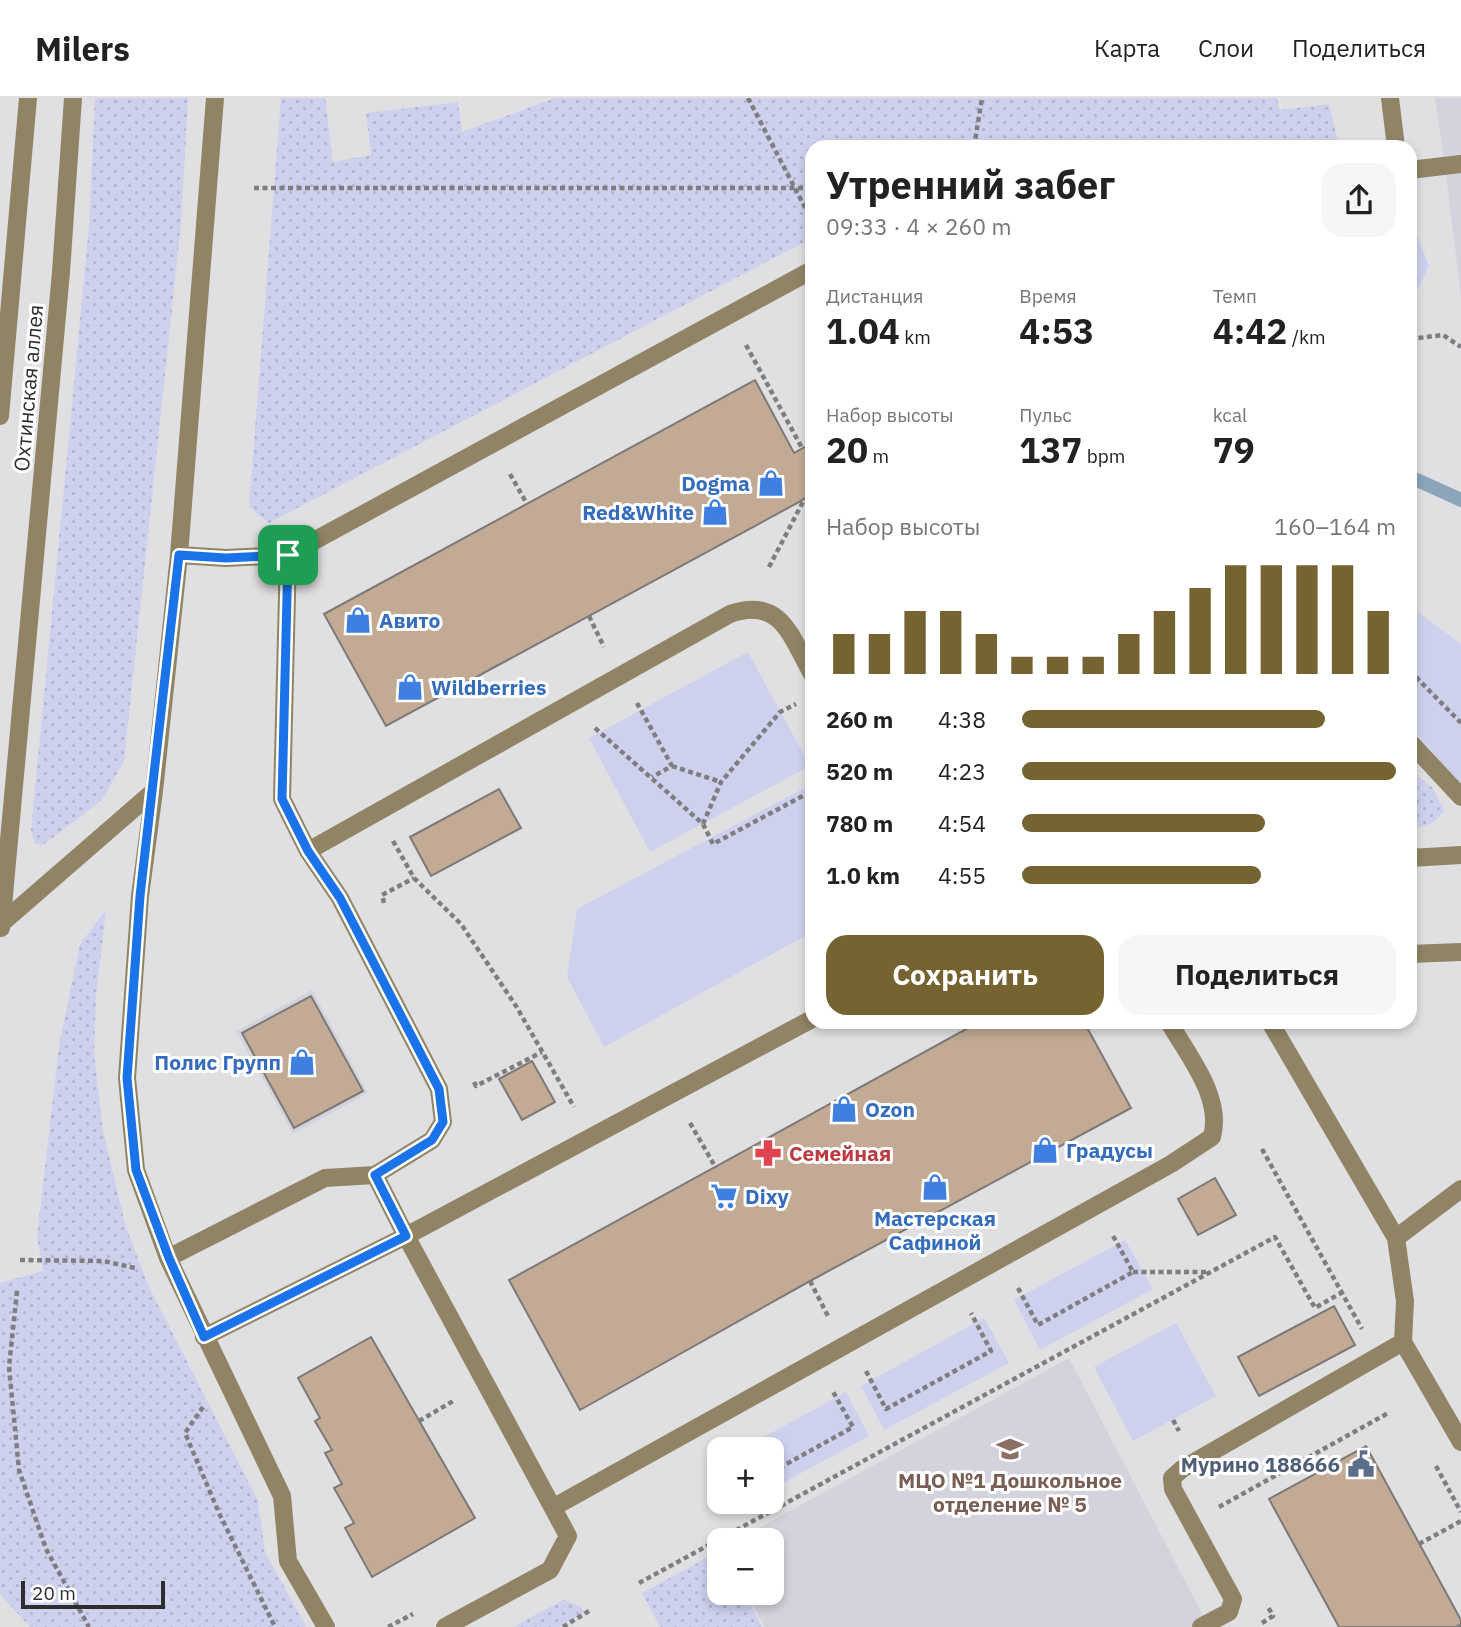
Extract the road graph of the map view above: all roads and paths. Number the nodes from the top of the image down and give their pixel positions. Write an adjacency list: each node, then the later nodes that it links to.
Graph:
1 (28, 98): 19 (street, Охтинская аллея)
2 (73, 98): 47 (street, Охтинская аллея)
3 (215, 98): 24 (street)
4 (748, 98): 11 (path)
5 (982, 98): 7 (path)
6 (1390, 98): 8 (street)
7 (975, 140)
8 (1395, 140)
9 (1461, 164): 10 (street)
10 (1417, 169)
11 (794, 186): 12 (path); 13 (path); 14 (path)
12 (805, 187)
13 (254, 188)
14 (805, 207)
15 (805, 274): 25 (street)
16 (742, 338): 20 (path)
17 (1417, 338): 18 (path)
18 (1461, 347)
19 (0, 416)
20 (802, 448)
21 (507, 467): 23 (path)
22 (805, 498): 26 (path)
23 (527, 504)
24 (179, 555): 25 (street); 37 (street)
25 (288, 555): 42 (street)
26 (769, 566)
27 (805, 662): 42 (street)
28 (1417, 677): 31 (path)
29 (802, 701): 36 (path)
30 (641, 710): 34 (path)
31 (1461, 723)
32 (598, 733): 35 (path)
33 (1417, 750): 39 (street)
34 (672, 766): 35 (path); 36 (path)
35 (652, 777): 40 (path)
36 (721, 782): 40 (path)
37 (154, 791): 47 (street); 64 (street)
38 (805, 795): 40 (path)
39 (1461, 797)
40 (703, 824)
41 (393, 840): 45 (path)
42 (308, 851): 59 (street)
43 (1461, 855): 44 (street)
44 (1417, 858)
45 (414, 877): 46 (path); 53 (path)
46 (386, 914)
47 (1, 927)
48 (1461, 952): 49 (street)
49 (1417, 954)
50 (805, 1023): 62 (street)
51 (1173, 1029): 88 (street)
52 (1274, 1029): 63 (street)
53 (542, 1051): 54 (path); 55 (path)
54 (469, 1074)
55 (580, 1119)
56 (690, 1122): 58 (path)
57 (1262, 1149): 72 (path)
58 (716, 1168)
59 (375, 1175): 62 (street); 64 (street)
60 (1461, 1189): 63 (street)
61 (1111, 1233): 66 (path)
62 (406, 1236): 75 (street); 88 (street)
63 (1396, 1238): 76 (street)
64 (169, 1258): 68 (street)
65 (20, 1260): 68 (path)
66 (1133, 1272): 67 (path); 70 (path)
67 (1210, 1272): 72 (path); 92 (path)
68 (177, 1277): 75 (street)
69 (810, 1281): 74 (path)
70 (1016, 1285)
71 (17, 1291): 96 (path)
72 (1341, 1293): 77 (path)
73 (970, 1310): 78 (path)
74 (832, 1322)
75 (204, 1337): 79 (street)
76 (1403, 1342): 77 (street); 84 (street)
77 (1377, 1357): 102 (street)
78 (864, 1367)
79 (224, 1378): 97 (path); 98 (street)
80 (830, 1386): 86 (path)
81 (446, 1405): 83 (path)
82 (1390, 1412): 87 (path)
83 (419, 1420)
84 (1461, 1442)
85 (1435, 1464): 89 (path)
86 (784, 1465)
87 (1214, 1497)
88 (555, 1507): 100 (street)
89 (1461, 1512)
90 (1461, 1521): 91 (path)
91 (1419, 1544)
92 (639, 1583)
93 (1261, 1592): 103 (path)
94 (424, 1608): 99 (path)
95 (589, 1611): 101 (path)
96 (89, 1627)
97 (275, 1627)
98 (326, 1627)
99 (388, 1627)
100 (445, 1627)
101 (563, 1627)
102 (1201, 1627)
103 (1255, 1627)

